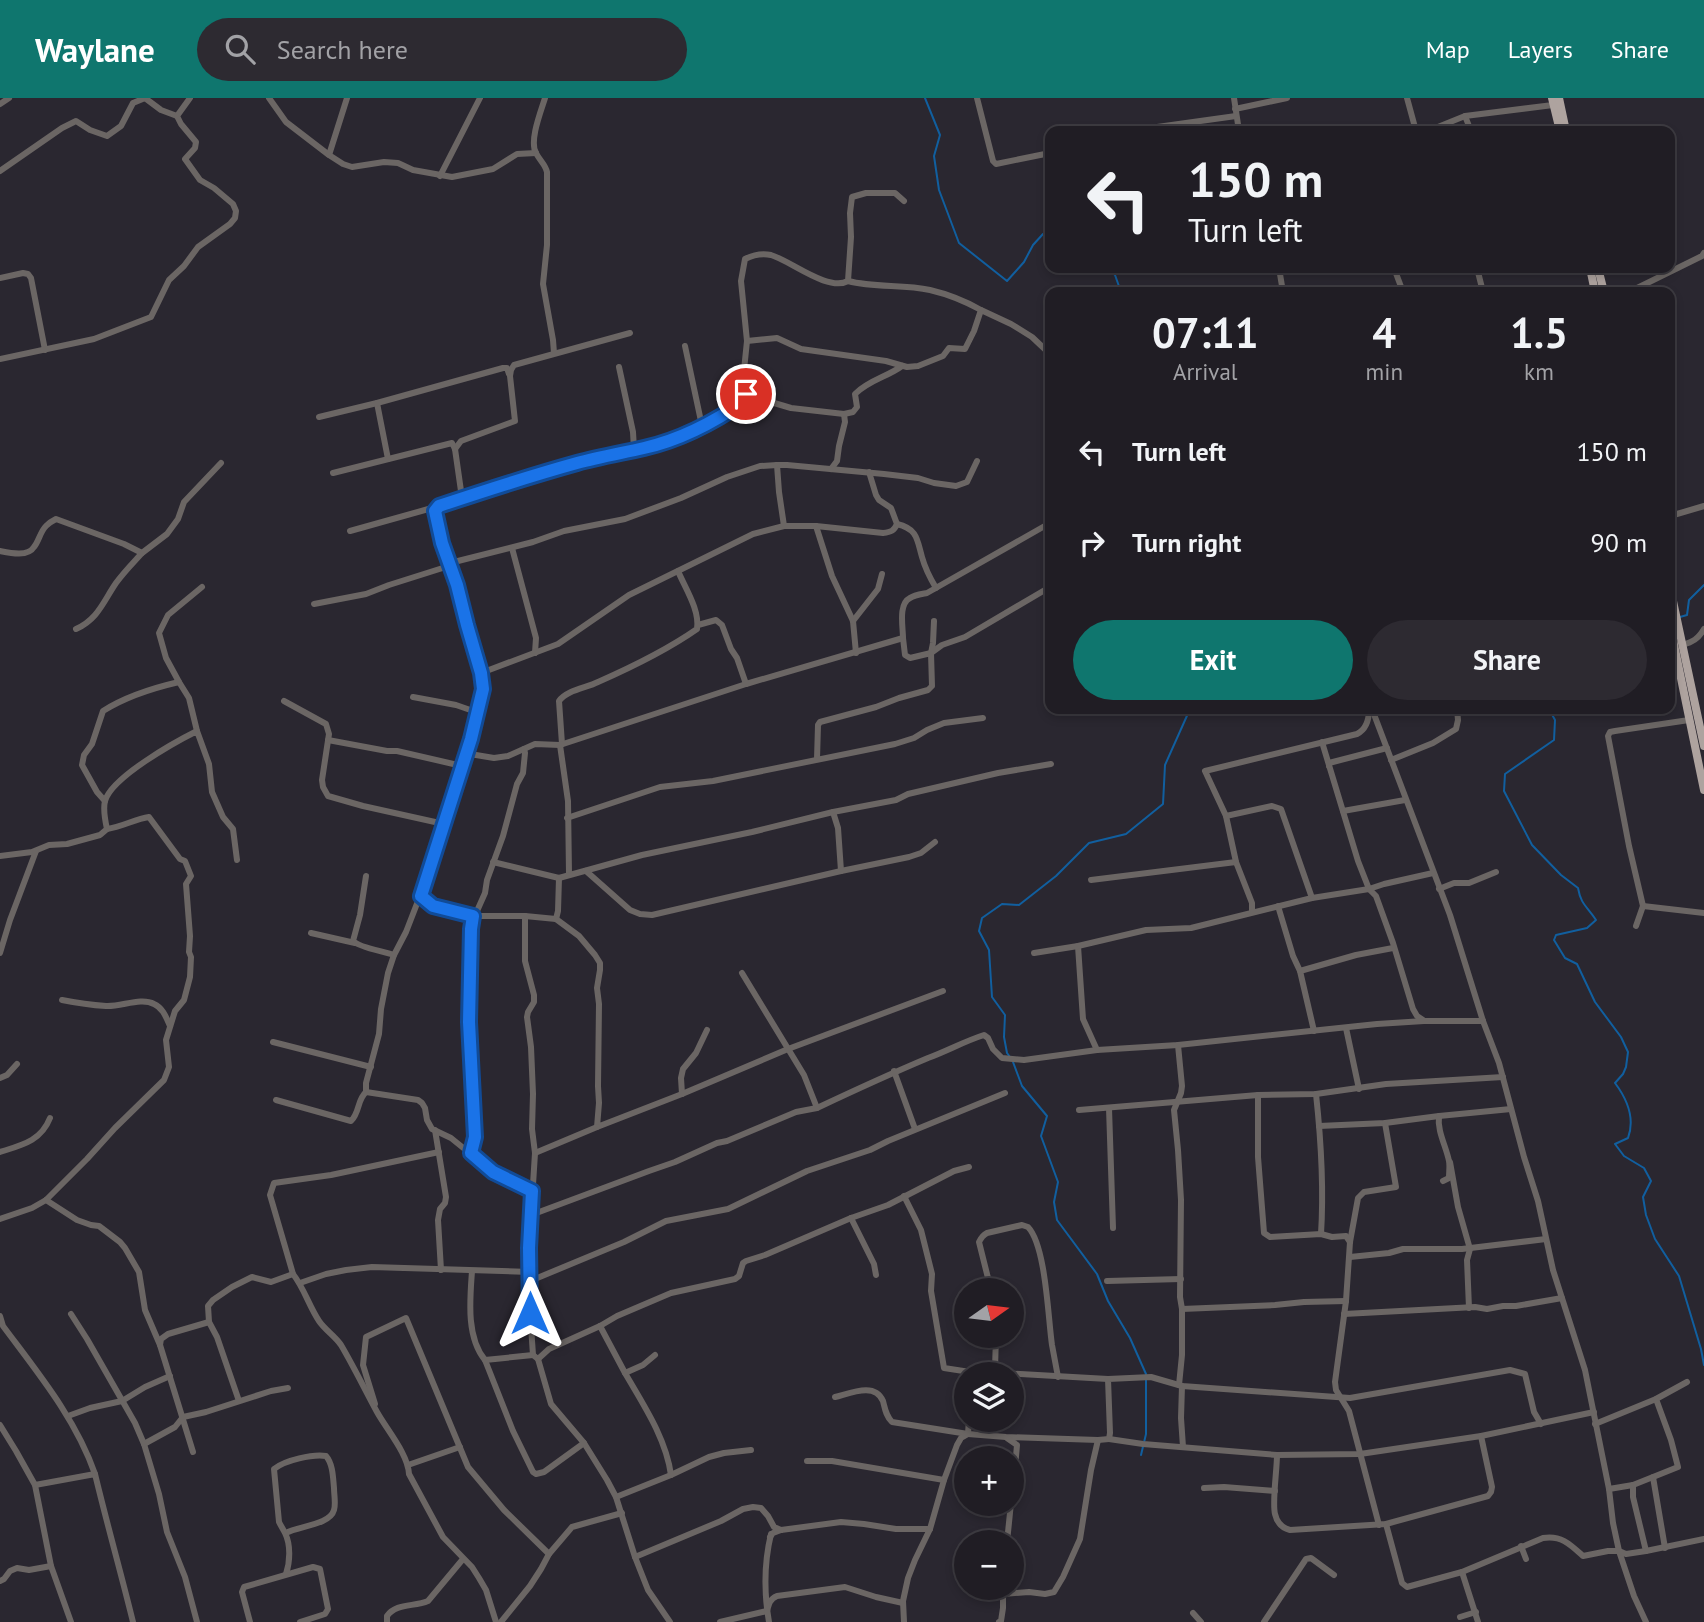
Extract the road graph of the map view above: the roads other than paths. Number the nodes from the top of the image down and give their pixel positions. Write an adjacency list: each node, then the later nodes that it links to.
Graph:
1 (9, 98): 13 (street)
2 (145, 98): 15 (street); 27 (street)
3 (190, 98): 15 (street)
4 (270, 98): 26 (street)
5 (347, 98): 26 (street)
6 (480, 98): 28 (street)
7 (545, 98): 24 (street)
8 (977, 98): 25 (street)
9 (1234, 98): 14 (street)
10 (1287, 98): 14 (street)
11 (1407, 98): 19 (street)
12 (1555, 100): 16 (street); 22 (main road); 23 (main road)
13 (0, 104)
14 (1236, 113): 17 (street); 18 (street)
15 (177, 116): 41 (street)
16 (1465, 116): 20 (street); 21 (street)
17 (1161, 126)
18 (1238, 126)
19 (1415, 126)
20 (1440, 126)
21 (1469, 126)
22 (1559, 126)
23 (1564, 126)
24 (536, 153): 28 (street); 42 (street)
25 (1045, 154)
26 (329, 155): 28 (street)
27 (0, 171)
28 (440, 176)
29 (904, 201): 34 (street)
30 (1703, 255): 31 (street)
31 (1675, 269)
32 (1667, 273): 35 (street)
33 (0, 278): 41 (street)
34 (848, 281): 36 (street); 38 (street)
35 (1639, 287)
36 (981, 310): 40 (street); 44 (street)
37 (630, 333): 42 (street)
38 (747, 341): 44 (street); 47 (street)
39 (685, 346): 51 (street)
40 (1045, 349)
41 (45, 350): 43 (street)
42 (554, 353): 46 (street)
43 (0, 359)
44 (902, 366): 49 (street)
45 (619, 367): 53 (street)
46 (510, 376): 48 (street); 52 (street)
47 (746, 400): 49 (street); 51 (street)
48 (377, 403): 50 (street); 54 (street)
49 (844, 414): 58 (street)
50 (319, 417)
51 (702, 426): 53 (street)
52 (455, 449): 54 (street); 61 (street)
53 (634, 449): 61 (street)
54 (387, 459): 60 (street)
55 (977, 461): 59 (street)
56 (221, 463): 72 (street)
57 (778, 465): 58 (street); 66 (street); 70 (street)
58 (831, 469): 59 (street)
59 (869, 472): 65 (street)
60 (333, 473)
61 (462, 498): 62 (street)
62 (439, 506): 69 (street); 73 (street)
63 (1704, 506): 64 (street)
64 (1675, 515)
65 (897, 524): 67 (street); 77 (street)
66 (783, 526): 67 (street); 74 (street)
67 (816, 526): 80 (street)
68 (1045, 526): 77 (street)
69 (350, 531)
70 (512, 548): 73 (street); 89 (street)
71 (0, 551): 72 (street)
72 (142, 553): 85 (street)
73 (449, 566): 79 (street); 92 (street)
74 (678, 571): 83 (street); 89 (street)
75 (882, 574): 80 (street)
76 (202, 587): 93 (street)
77 (936, 588): 87 (street)
78 (1045, 590): 91 (street)
79 (314, 604)
80 (853, 621): 90 (street)
81 (934, 621): 91 (street)
82 (1675, 623): 88 (main road)
83 (698, 625): 94 (street); 106 (street)
84 (1675, 627): 102 (main road)
85 (76, 629)
86 (1704, 629): 88 (street)
87 (903, 638): 90 (street); 91 (street)
88 (1682, 645): 107 (main road)
89 (536, 653): 92 (street)
90 (856, 653): 94 (street)
91 (931, 653): 111 (street)
92 (481, 673): 97 (street)
93 (178, 682): 103 (street); 118 (street)
94 (746, 684): 106 (street)
95 (413, 697): 97 (street)
96 (284, 701): 104 (street)
97 (478, 713): 110 (street)
98 (1369, 714): 105 (street)
99 (1372, 714): 108 (street)
100 (1457, 714): 112 (street)
101 (983, 718): 111 (street)
102 (1689, 720): 116 (main road); 144 (street)
103 (197, 731): 118 (street); 128 (street)
104 (328, 740): 114 (street); 123 (street)
105 (1322, 742): 115 (street); 121 (street)
106 (561, 745): 109 (street); 122 (street)
107 (1704, 746)
108 (1387, 748): 112 (street); 115 (street)
109 (524, 749): 110 (street); 129 (street)
110 (466, 755): 114 (street)
111 (817, 759): 122 (street)
112 (1391, 760): 117 (street)
113 (1051, 764): 120 (street)
114 (462, 766): 123 (street)
115 (1329, 766): 119 (street)
116 (1704, 790)
117 (1405, 800): 119 (street); 134 (street)
118 (105, 801): 124 (street)
119 (1343, 811): 139 (street)
120 (833, 812): 131 (street); 132 (street)
121 (1226, 816): 130 (street); 142 (street)
122 (568, 818): 135 (street)
123 (444, 824): 141 (street)
124 (107, 829): 126 (street); 164 (street)
125 (935, 842): 131 (street)
126 (36, 850): 127 (street); 155 (street)
127 (0, 856)
128 (237, 860)
129 (493, 862): 137 (street); 147 (street)
130 (1236, 862): 138 (street); 145 (street)
131 (841, 871): 132 (street)
132 (586, 872): 135 (street)
133 (1496, 872): 140 (street)
134 (1433, 873): 139 (street); 140 (street)
135 (569, 874): 137 (street)
136 (366, 876): 152 (street)
137 (559, 878): 149 (street)
138 (1091, 880)
139 (1370, 889): 142 (street); 154 (street)
140 (1439, 889): 163 (street)
141 (421, 896): 147 (street); 157 (street)
142 (1312, 898): 143 (street)
143 (1278, 906): 145 (street); 158 (street)
144 (1643, 906): 146 (street); 150 (street)
145 (1252, 912): 153 (street)
146 (1704, 913)
147 (473, 916): 148 (street); 198 (street)
148 (525, 916): 149 (street); 199 (street)
149 (556, 919): 193 (street)
150 (1636, 926)
151 (311, 933): 152 (street)
152 (355, 943): 157 (street)
153 (1078, 946): 156 (street); 171 (street)
154 (1394, 948): 158 (street); 162 (street)
155 (0, 953)
156 (1034, 953)
157 (394, 955): 173 (street)
158 (1300, 971): 167 (street)
159 (742, 973): 170 (street)
160 (943, 991): 170 (street)
161 (62, 1000): 164 (street)
162 (1424, 1021): 163 (street); 165 (street)
163 (1483, 1021): 175 (street)
164 (170, 1026): 205 (street)
165 (1346, 1028): 167 (street); 177 (street)
166 (707, 1030): 180 (street)
167 (1314, 1031): 169 (street)
168 (273, 1042): 173 (street)
169 (1178, 1045): 171 (street); 184 (street)
170 (788, 1049): 180 (street); 185 (street)
171 (1097, 1049): 174 (street)
172 (17, 1064): 176 (street)
173 (371, 1067): 178 (street)
174 (894, 1071): 185 (street); 194 (street)
175 (1503, 1077): 177 (street); 187 (street)
176 (0, 1078)
177 (1359, 1089): 181 (street)
178 (366, 1092): 183 (street); 195 (street)
179 (1005, 1093): 194 (street)
180 (682, 1094): 193 (street)
181 (1316, 1094): 182 (street); 192 (street)
182 (1258, 1095): 184 (street); 210 (street)
183 (276, 1100)
184 (1178, 1101): 186 (street); 221 (street)
185 (817, 1108): 206 (street)
186 (1109, 1108): 188 (street); 209 (street)
187 (1511, 1109): 189 (street); 211 (street)
188 (1079, 1110)
189 (1439, 1116): 191 (street); 200 (street)
190 (50, 1118): 196 (street)
191 (1385, 1123): 192 (street); 212 (street)
192 (1319, 1126): 210 (street)
193 (597, 1127): 199 (street)
194 (915, 1129): 222 (street)
195 (435, 1130): 197 (street); 198 (street)
196 (0, 1152)
197 (439, 1152): 215 (street); 218 (street)
198 (471, 1153): 203 (street)
199 (535, 1153): 203 (street)
200 (1450, 1162): 202 (street); 213 (street)
201 (969, 1167): 204 (street)
202 (1443, 1181)
203 (532, 1191): 206 (street)
204 (904, 1196): 207 (street); 238 (street)
205 (46, 1200): 208 (street); 234 (street)
206 (530, 1215): 217 (street)
207 (851, 1218): 219 (street); 233 (street)
208 (0, 1219)
209 (1113, 1228)
210 (1321, 1234): 212 (street)
211 (1546, 1239): 213 (street); 225 (street)
212 (1350, 1242): 214 (street)
213 (1469, 1248): 214 (street); 227 (street)
214 (1350, 1257): 226 (street)
215 (441, 1270): 216 (street); 224 (street)
216 (472, 1271): 217 (street); 237 (street)
217 (530, 1272): 222 (street)
218 (293, 1274): 224 (street); 232 (street)
219 (876, 1275)
220 (988, 1278): 242 (street)
221 (1181, 1279): 223 (street); 228 (street)
222 (530, 1281): 236 (street)
223 (1107, 1281)
224 (300, 1283): 253 (street)
225 (1562, 1298): 227 (street); 252 (street)
226 (1346, 1301): 228 (street); 230 (street)
227 (1469, 1308): 230 (street)
228 (1182, 1309): 245 (street)
229 (71, 1314): 250 (street)
230 (1344, 1314): 247 (street)
231 (0, 1316): 254 (street)
232 (209, 1322): 234 (street); 251 (street)
233 (600, 1326): 236 (street); 239 (street)
234 (160, 1345): 241 (street)
235 (655, 1355): 239 (street)
236 (535, 1357): 237 (street); 264 (street)
237 (485, 1360): 264 (street)
238 (954, 1370)
239 (625, 1373): 276 (street)
240 (1024, 1375): 242 (street)
241 (170, 1376): 250 (street); 255 (street)
242 (1058, 1377): 243 (street)
243 (1108, 1379): 245 (street); 262 (street)
244 (1687, 1382): 249 (street)
245 (1181, 1385): 247 (street); 268 (street)
246 (288, 1388): 251 (street)
247 (1341, 1396): 256 (street); 271 (street)
248 (835, 1397): 259 (street)
249 (1656, 1399): 257 (street); 277 (street)
250 (122, 1401): 254 (street); 265 (street)
251 (239, 1401): 255 (street)
252 (1594, 1412): 256 (street); 257 (street)
253 (377, 1413): 267 (street); 274 (street)
254 (68, 1416): 275 (street)
255 (183, 1417): 265 (street); 270 (street)
256 (1538, 1424): 260 (street)
257 (1595, 1424): 282 (street)
258 (0, 1425): 280 (street)
259 (968, 1434): 261 (street); 278 (street)
260 (1481, 1436): 271 (street); 287 (street)
261 (1006, 1437): 263 (street); 266 (street)
262 (1109, 1439): 263 (street); 268 (street)
263 (1098, 1440): 306 (street)
264 (583, 1443): 284 (street)
265 (144, 1444): 317 (street)
266 (1017, 1446)
267 (460, 1447): 274 (street); 297 (street)
268 (1183, 1447): 272 (street)
269 (751, 1450): 276 (street)
270 (192, 1452)
271 (1360, 1454): 272 (street); 287 (street)
272 (1278, 1455): 283 (street)
273 (807, 1461): 278 (street)
274 (408, 1465): 299 (street)
275 (95, 1474): 280 (street); 316 (street)
276 (671, 1475): 284 (street)
277 (1653, 1477): 279 (street); 294 (street)
278 (944, 1480): 288 (street)
279 (1633, 1485): 282 (street); 296 (street)
280 (34, 1486): 301 (street)
281 (1204, 1488): 283 (street)
282 (1609, 1489): 295 (street)
283 (1275, 1491): 287 (street)
284 (616, 1497): 285 (street)
285 (622, 1513): 297 (street); 298 (street)
286 (770, 1522): 289 (street); 291 (street); 298 (street)
287 (1383, 1524): 302 (street)
288 (930, 1529): 289 (street); 308 (street)
289 (781, 1530): 291 (street)
290 (286, 1534): 290 (street); 303 (street)
291 (770, 1537): 309 (street)
292 (1704, 1539): 294 (street)
293 (1521, 1546): 295 (street); 300 (street); 302 (street)
294 (1665, 1548): 296 (street)
295 (1619, 1551): 296 (street); 331 (street)
296 (1646, 1552)
297 (549, 1554): 322 (street)
298 (635, 1557): 323 (street)
299 (463, 1559): 320 (street); 321 (street)
300 (1526, 1559)
301 (51, 1566): 305 (street); 315 (street)
302 (1462, 1572): 310 (street)
303 (286, 1574): 313 (street); 318 (street)
304 (1334, 1575): 314 (street)
305 (0, 1581)
306 (1024, 1592)
307 (1003, 1600): 327 (street)
308 (903, 1603): 309 (street); 326 (street)
309 (767, 1611): 324 (street); 325 (street)
310 (1476, 1612): 312 (street); 330 (street)
311 (1193, 1613): 328 (street)
312 (1460, 1617)
313 (323, 1618): 319 (street)
314 (1270, 1618): 329 (street)
315 (71, 1622)
316 (133, 1622)
317 (197, 1622)
318 (249, 1622)
319 (300, 1622)
320 (387, 1622)
321 (496, 1622)
322 (502, 1622)
323 (670, 1622)
324 (720, 1622)
325 (769, 1622)
326 (904, 1622)
327 (999, 1622)
328 (1201, 1622)
329 (1264, 1622)
330 (1478, 1622)
331 (1646, 1622)

